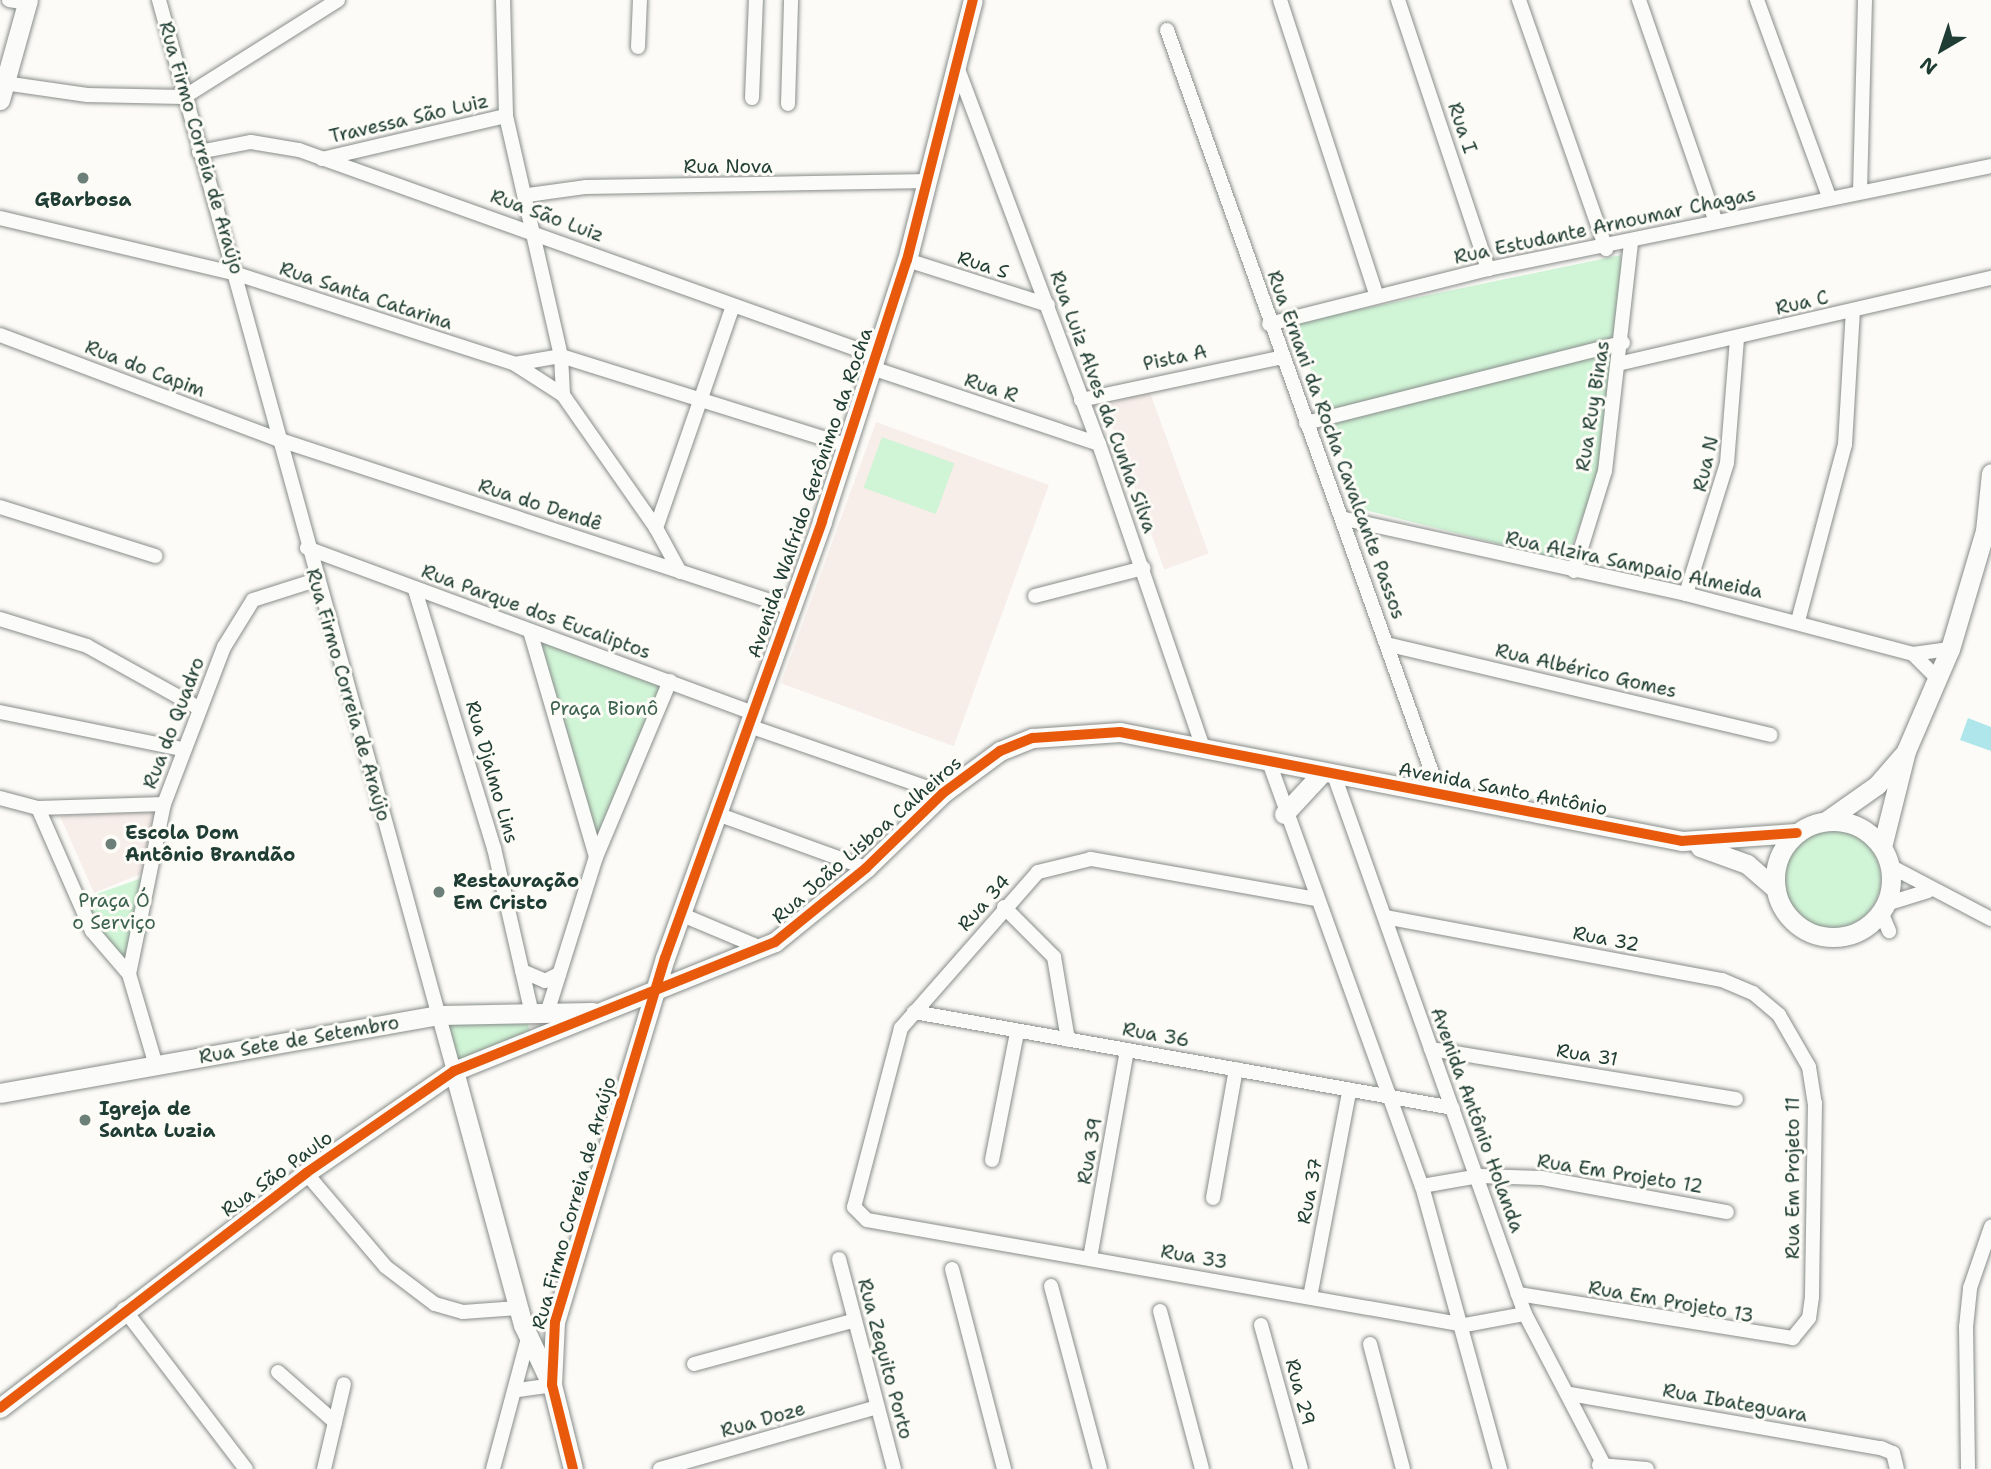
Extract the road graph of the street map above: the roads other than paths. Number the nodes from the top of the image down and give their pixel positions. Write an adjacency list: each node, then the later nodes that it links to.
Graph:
1 (159, 0): 19 (street, Rua Firmo Correia de Araújo)
2 (338, 0): 19 (street)
3 (503, 0): 22 (street)
4 (640, 0): 16 (street)
5 (756, 0): 20 (street)
6 (791, 0): 21 (street)
7 (973, 0): 17 (street, Avenida Walfrido Gerônimo da Rocha)
8 (1280, 0): 39 (street)
9 (1398, 0): 36 (street, Rua I)
10 (1519, 0): 34 (street)
11 (1639, 0): 31 (street)
12 (1757, 0): 29 (street)
13 (1865, 0): 27 (street)
14 (21, 1): 18 (street)
15 (1167, 30): 43 (street, Rua Ernani da Rocha Cavalcante Passos)
16 (638, 47)
17 (959, 72): 26 (street, Avenida Walfrido Gerônimo da Rocha); 40 (street, Rua Luiz Alves da Cunha Silva)
18 (2, 91): 19 (street)
19 (184, 97): 23 (street, Rua Firmo Correia de Araújo)
20 (752, 99)
21 (788, 104)
22 (506, 117): 24 (street, Travessa São Luiz); 28 (street)
23 (200, 152): 24 (street, Rua São Luiz); 37 (street, Rua Firmo Correia de Araújo)
24 (320, 159): 32 (street, Rua São Luiz)
25 (1991, 166): 27 (street, Rua Estudante Arnoumar Chagas)
26 (929, 181): 28 (street, Rua Nova); 35 (street, Avenida Walfrido Gerônimo da Rocha)
27 (1860, 191): 29 (street, Rua Estudante Arnoumar Chagas)
28 (527, 195): 32 (street)
29 (1829, 197): 31 (street, Rua Estudante Arnoumar Chagas)
30 (0, 218): 37 (street, Rua Santa Catarina)
31 (1716, 222): 33 (street, Rua Estudante Arnoumar Chagas)
32 (534, 234): 41 (street, Rua São Luiz); 47 (street)
33 (1631, 243): 34 (street, Rua Estudante Arnoumar Chagas); 46 (street, Rua Ruy Binas)
34 (1606, 249): 36 (street, Rua Estudante Arnoumar Chagas)
35 (907, 260): 40 (street, Rua S); 49 (street, Avenida Walfrido Gerônimo da Rocha)
36 (1488, 269): 39 (street, Rua Estudante Arnoumar Chagas)
37 (237, 274): 51 (street, Rua Santa Catarina); 56 (street, Rua Firmo Correia de Araújo)
38 (1991, 278): 42 (street, Rua C)
39 (1377, 296): 43 (street, Rua Estudante Arnoumar Chagas)
40 (1048, 306): 54 (street, Rua Luiz Alves da Cunha Silva)
41 (732, 309): 49 (street, Rua São Luiz); 53 (street)
42 (1853, 311): 45 (street, Rua C); 75 (street)
43 (1269, 324): 48 (street, Rua Ernani da Rocha Cavalcante Passos)
44 (0, 335): 56 (street, Rua do Capim)
45 (1737, 338): 50 (street, Rua C); 71 (street, Rua N)
46 (1623, 342): 50 (street, Rua Ruy Binas); 55 (street)
47 (561, 356): 51 (street, Rua Santa Catarina); 52 (street); 53 (street, Rua Santa Catarina)
48 (1279, 358): 54 (street, Pista A); 55 (street, Rua Ernani da Rocha Cavalcante Passos)
49 (874, 362): 57 (street, Rua R); 58 (street, Avenida Walfrido Gerônimo da Rocha)
50 (1622, 362): 67 (street, Rua Ruy Binas)
51 (515, 363): 52 (street, Rua Santa Catarina)
52 (563, 395): 62 (street)
53 (702, 399): 58 (street, Rua Santa Catarina); 62 (street)
54 (1081, 400): 57 (street, Rua Luiz Alves da Cunha Silva)
55 (1306, 423): 61 (street, Rua Ernani da Rocha Cavalcante Passos)
56 (276, 439): 64 (street, Rua Firmo Correia de Araújo); 68 (street, Rua do Dendê)
57 (1099, 444): 66 (street, Rua Luiz Alves da Cunha Silva)
58 (848, 446): 73 (street, Avenida Walfrido Gerônimo da Rocha)
59 (1991, 473): 63 (street)
60 (0, 507): 65 (street)
61 (1345, 519): 67 (street, Rua Alzira Sampaio Almeida); 77 (street, Rua Ernani da Rocha Cavalcante Passos)
62 (656, 528): 68 (street)
63 (1988, 531): 78 (street)
64 (307, 548): 69 (street, Rua Firmo Correia de Araújo); 70 (street, Rua Parque dos Eucaliptos)
65 (155, 556)
66 (1143, 568): 72 (street); 86 (street, Rua Luiz Alves da Cunha Silva)
67 (1574, 571): 71 (street, Rua Alzira Sampaio Almeida)
68 (680, 572): 73 (street, Rua do Dendê)
69 (316, 580): 82 (street, Rua do Quadro); 124 (street, Rua Firmo Correia de Araújo)
70 (415, 590): 76 (street, Rua Parque dos Eucaliptos); 115 (street, Rua Djalmo Lins)
71 (1686, 594): 75 (street, Rua Alzira Sampaio Almeida)
72 (1035, 596)
73 (791, 608): 84 (street, Avenida Walfrido Gerônimo da Rocha)
74 (0, 619): 82 (street)
75 (1798, 621): 79 (street, Rua Alzira Sampaio Almeida)
76 (530, 631): 81 (street, Rua Parque dos Eucaliptos); 102 (street)
77 (1391, 645): 85 (street, Rua Albérico Gomes); 92 (street, Rua Ernani da Rocha Cavalcante Passos)
78 (1950, 649): 79 (street, Rua Alzira Sampaio Almeida); 80 (street)
79 (1913, 654): 80 (street, Rua Alzira Sampaio Almeida)
80 (1938, 679): 88 (street)
81 (670, 681): 84 (street, Rua Parque dos Eucaliptos); 102 (street)
82 (199, 708): 87 (street, Rua do Quadro)
83 (0, 712): 87 (street)
84 (751, 719): 91 (street, Rua Parque dos Eucaliptos); 96 (street, Avenida Walfrido Gerônimo da Rocha)
85 (1771, 735)
86 (1203, 748): 89 (street, Avenida Santo Antônio); 91 (street, Rua João Lisboa Calheiros)
87 (182, 749): 94 (street, Rua do Quadro)
88 (1906, 751): 98 (street); 101 (street)
89 (1269, 762): 90 (street, Avenida Santo Antônio); 97 (street)
90 (1328, 774): 92 (street, Avenida Santo Antônio); 97 (street); 111 (street, Avenida Antônio Holanda)
91 (943, 793): 104 (street, Rua João Lisboa Calheiros)
92 (1440, 795): 100 (street, Avenida Santo Antônio)
93 (0, 798): 95 (street)
94 (164, 804): 95 (street); 116 (street, Rua do Quadro)
95 (38, 808): 116 (street)
96 (718, 814): 104 (street); 109 (street, Avenida Walfrido Gerônimo da Rocha)
97 (1284, 814): 107 (street)
98 (1826, 821): 99 (street); 101 (street)
99 (1797, 833): 100 (street, Avenida Santo Antônio); 105 (street)
100 (1682, 841): 105 (street, Avenida Santo Antônio)
101 (1882, 847): 103 (street)
102 (596, 857): 117 (street)
103 (1890, 866): 106 (street); 110 (street)
104 (866, 868): 113 (street, Rua João Lisboa Calheiros)
105 (1776, 889): 110 (street)
106 (1928, 891): 110 (street); 112 (street)
107 (1316, 899): 108 (street, Rua 34); 138 (street)
108 (1004, 907): 123 (street, Rua 34); 127 (street)
109 (680, 914): 113 (street); 114 (street, Avenida Walfrido Gerônimo da Rocha)
110 (1886, 916)
111 (1385, 918): 128 (street, Rua 32); 130 (street, Avenida Antônio Holanda)
112 (1991, 919)
113 (761, 948): 118 (street, Rua João Lisboa Calheiros)
114 (665, 958): 118 (street); 119 (street, Avenida Walfrido Gerônimo da Rocha)
115 (522, 971): 117 (street); 121 (street, Rua Djalmo Lins)
116 (129, 974): 132 (street)
117 (559, 974): 121 (street)
118 (688, 976): 119 (street, Rua João Lisboa Calheiros)
119 (656, 989): 120 (street, Rua João Lisboa Calheiros); 129 (street, Rua Firmo Correia de Araújo)
120 (623, 1002): 122 (street, Rua João Lisboa Calheiros); 129 (street)
121 (540, 1009): 122 (street, Rua Sete de Setembro); 124 (street, Rua Sete de Setembro); 126 (street)
122 (601, 1012): 126 (street, Rua São Paulo)
123 (914, 1012): 125 (street, Rua 36); 146 (street, Rua 34)
124 (438, 1015): 132 (street, Rua Sete de Setembro); 134 (street, Rua Firmo Correia de Araújo)
125 (1017, 1032): 127 (street, Rua 36); 140 (street)
126 (537, 1037): 134 (street, Rua São Paulo)
127 (1068, 1040): 131 (street, Rua 36)
128 (1799, 1041): 157 (street, Rua Em Projeto 11)
129 (643, 1045): 159 (street, Rua Firmo Correia de Araújo)
130 (1431, 1049): 137 (street, Rua 31); 139 (street, Avenida Antônio Holanda)
131 (1127, 1050): 133 (street, Rua 36); 148 (street, Rua 39)
132 (156, 1066): 135 (street, Rua Sete de Setembro)
133 (1236, 1069): 136 (street, Rua 36); 144 (street)
134 (454, 1072): 141 (street, Rua São Paulo); 160 (street, Rua Firmo Correia de Araújo)
135 (0, 1093)
136 (1349, 1093): 138 (street, Rua 36); 153 (street, Rua 37)
137 (1736, 1099)
138 (1390, 1101): 139 (street, Rua 36); 143 (street)
139 (1453, 1108): 142 (street, Avenida Antônio Holanda)
140 (992, 1160)
141 (306, 1173): 154 (street, Rua São Paulo); 160 (street)
142 (1480, 1176): 143 (street, Rua Em Projeto 12); 145 (street, Rua Em Projeto 12); 152 (street, Avenida Antônio Holanda)
143 (1422, 1186): 162 (street)
144 (1213, 1198)
145 (1727, 1212)
146 (858, 1214): 148 (street, Rua 33)
147 (1991, 1227): 188 (street)
148 (1090, 1258): 153 (street, Rua 33)
149 (839, 1259): 158 (street, Rua Zequito Porto)
150 (952, 1269): 180 (street)
151 (1051, 1286): 181 (street)
152 (1517, 1294): 156 (street, Avenida Antônio Holanda); 157 (street, Rua Em Projeto 13)
153 (1310, 1297): 162 (street, Rua 33)
154 (124, 1309): 170 (street, Rua São Paulo); 173 (street)
155 (1160, 1311): 182 (street)
156 (1525, 1314): 162 (street, Rua 33); 169 (street, Avenida Antônio Holanda)
157 (1809, 1318)
158 (852, 1321): 164 (street); 171 (street, Rua Zequito Porto)
159 (555, 1322): 160 (street); 167 (street, Rua Firmo Correia de Araújo)
160 (523, 1324): 167 (street, Rua Firmo Correia de Araújo); 168 (street)
161 (1261, 1325): 183 (street, Rua 29)
162 (1465, 1325): 185 (street)
163 (1370, 1344): 184 (street)
164 (694, 1364)
165 (278, 1372): 172 (street)
166 (344, 1384): 172 (street)
167 (551, 1385): 168 (street); 177 (street, Rua Firmo Correia de Araújo)
168 (518, 1390): 176 (street)
169 (1570, 1394): 174 (street, Avenida Antônio Holanda); 187 (street, Rua Ibateguara)
170 (0, 1408)
171 (877, 1408): 178 (street, Rua Doze); 179 (street, Rua Zequito Porto)
172 (335, 1422): 175 (street)
173 (247, 1466)
174 (1601, 1466): 186 (street)
175 (324, 1469)
176 (494, 1469)
177 (573, 1469)
178 (660, 1469)
179 (894, 1469)
180 (1004, 1469)
181 (1100, 1469)
182 (1202, 1469)
183 (1301, 1469)
184 (1402, 1469)
185 (1500, 1469)
186 (1647, 1469)
187 (1897, 1469)
188 (1968, 1469)

